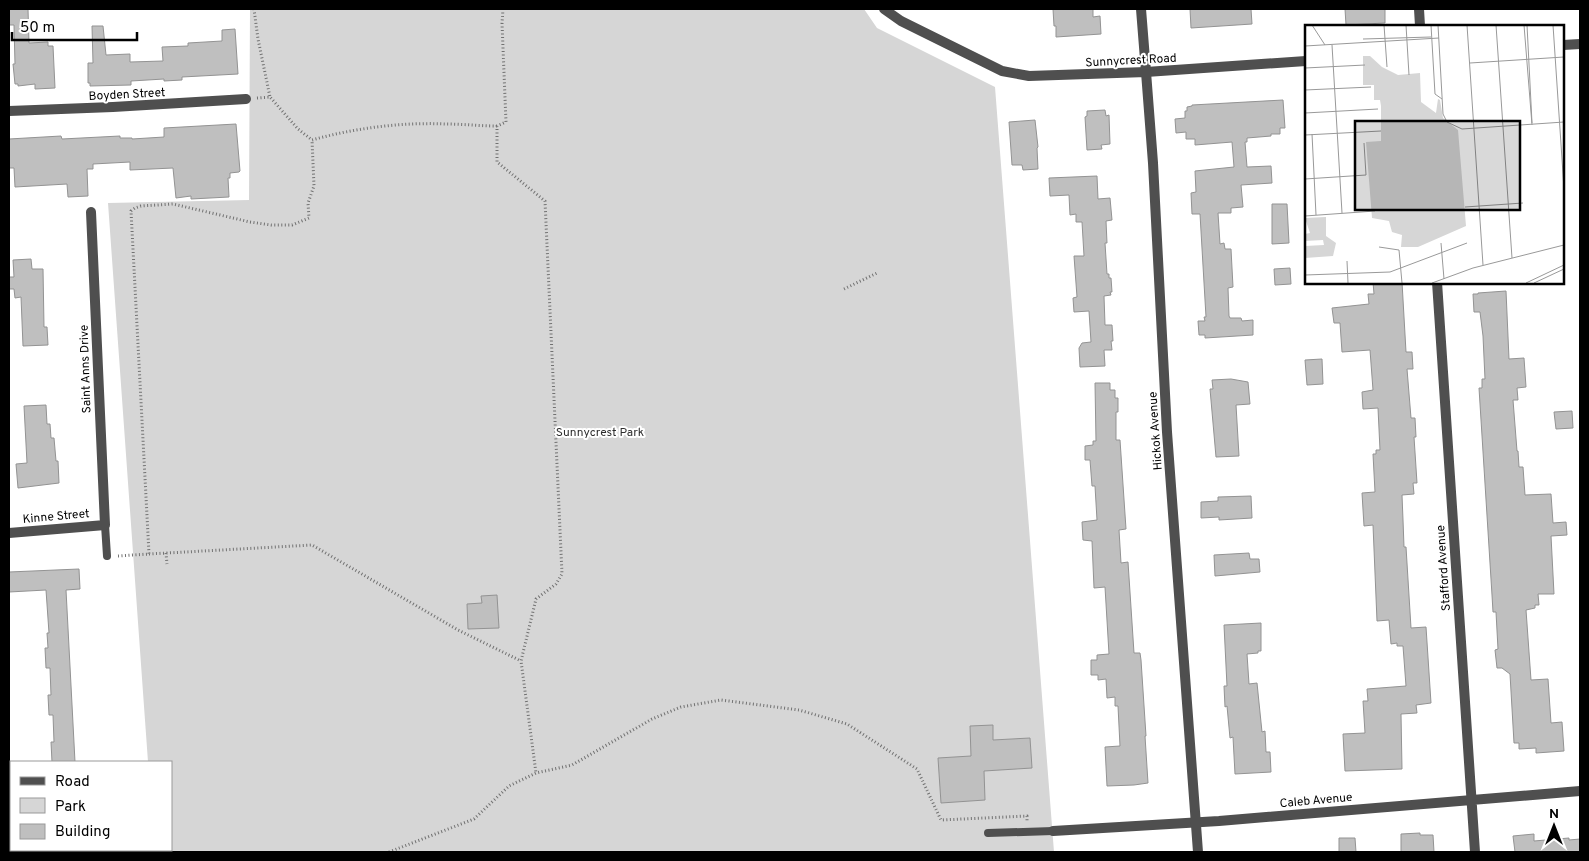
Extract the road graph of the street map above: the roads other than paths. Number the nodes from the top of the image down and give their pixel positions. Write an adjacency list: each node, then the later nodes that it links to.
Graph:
1 (884, 9): 8 (street, Sunnycrest Road)
2 (1141, 9): 8 (street, Hickok Avenue)
3 (1419, 9): 4 (street)
4 (1420, 25)
5 (1580, 44): 6 (street)
6 (1564, 45)
7 (1305, 61): 8 (street, Sunnycrest Road)
8 (1146, 72): 20 (street, Hickok Avenue)
9 (246, 99): 10 (street, Boyden Street)
10 (9, 111)
11 (91, 212): 13 (street, Saint Anns Drive)
12 (1437, 284): 19 (street, Stafford Avenue)
13 (104, 525): 14 (street, Kinne Street); 15 (lane)
14 (9, 532)
15 (107, 556)
16 (9, 772): 17 (lane)
17 (9, 787)
18 (1580, 791): 19 (street, Caleb Avenue)
19 (1471, 800): 20 (street, Caleb Avenue); 24 (street, Stafford Avenue)
20 (1196, 822): 21 (street, Caleb Avenue); 23 (street, Hickok Avenue)
21 (1053, 831): 22 (lane)
22 (988, 832)
23 (1198, 852)
24 (1475, 852)

